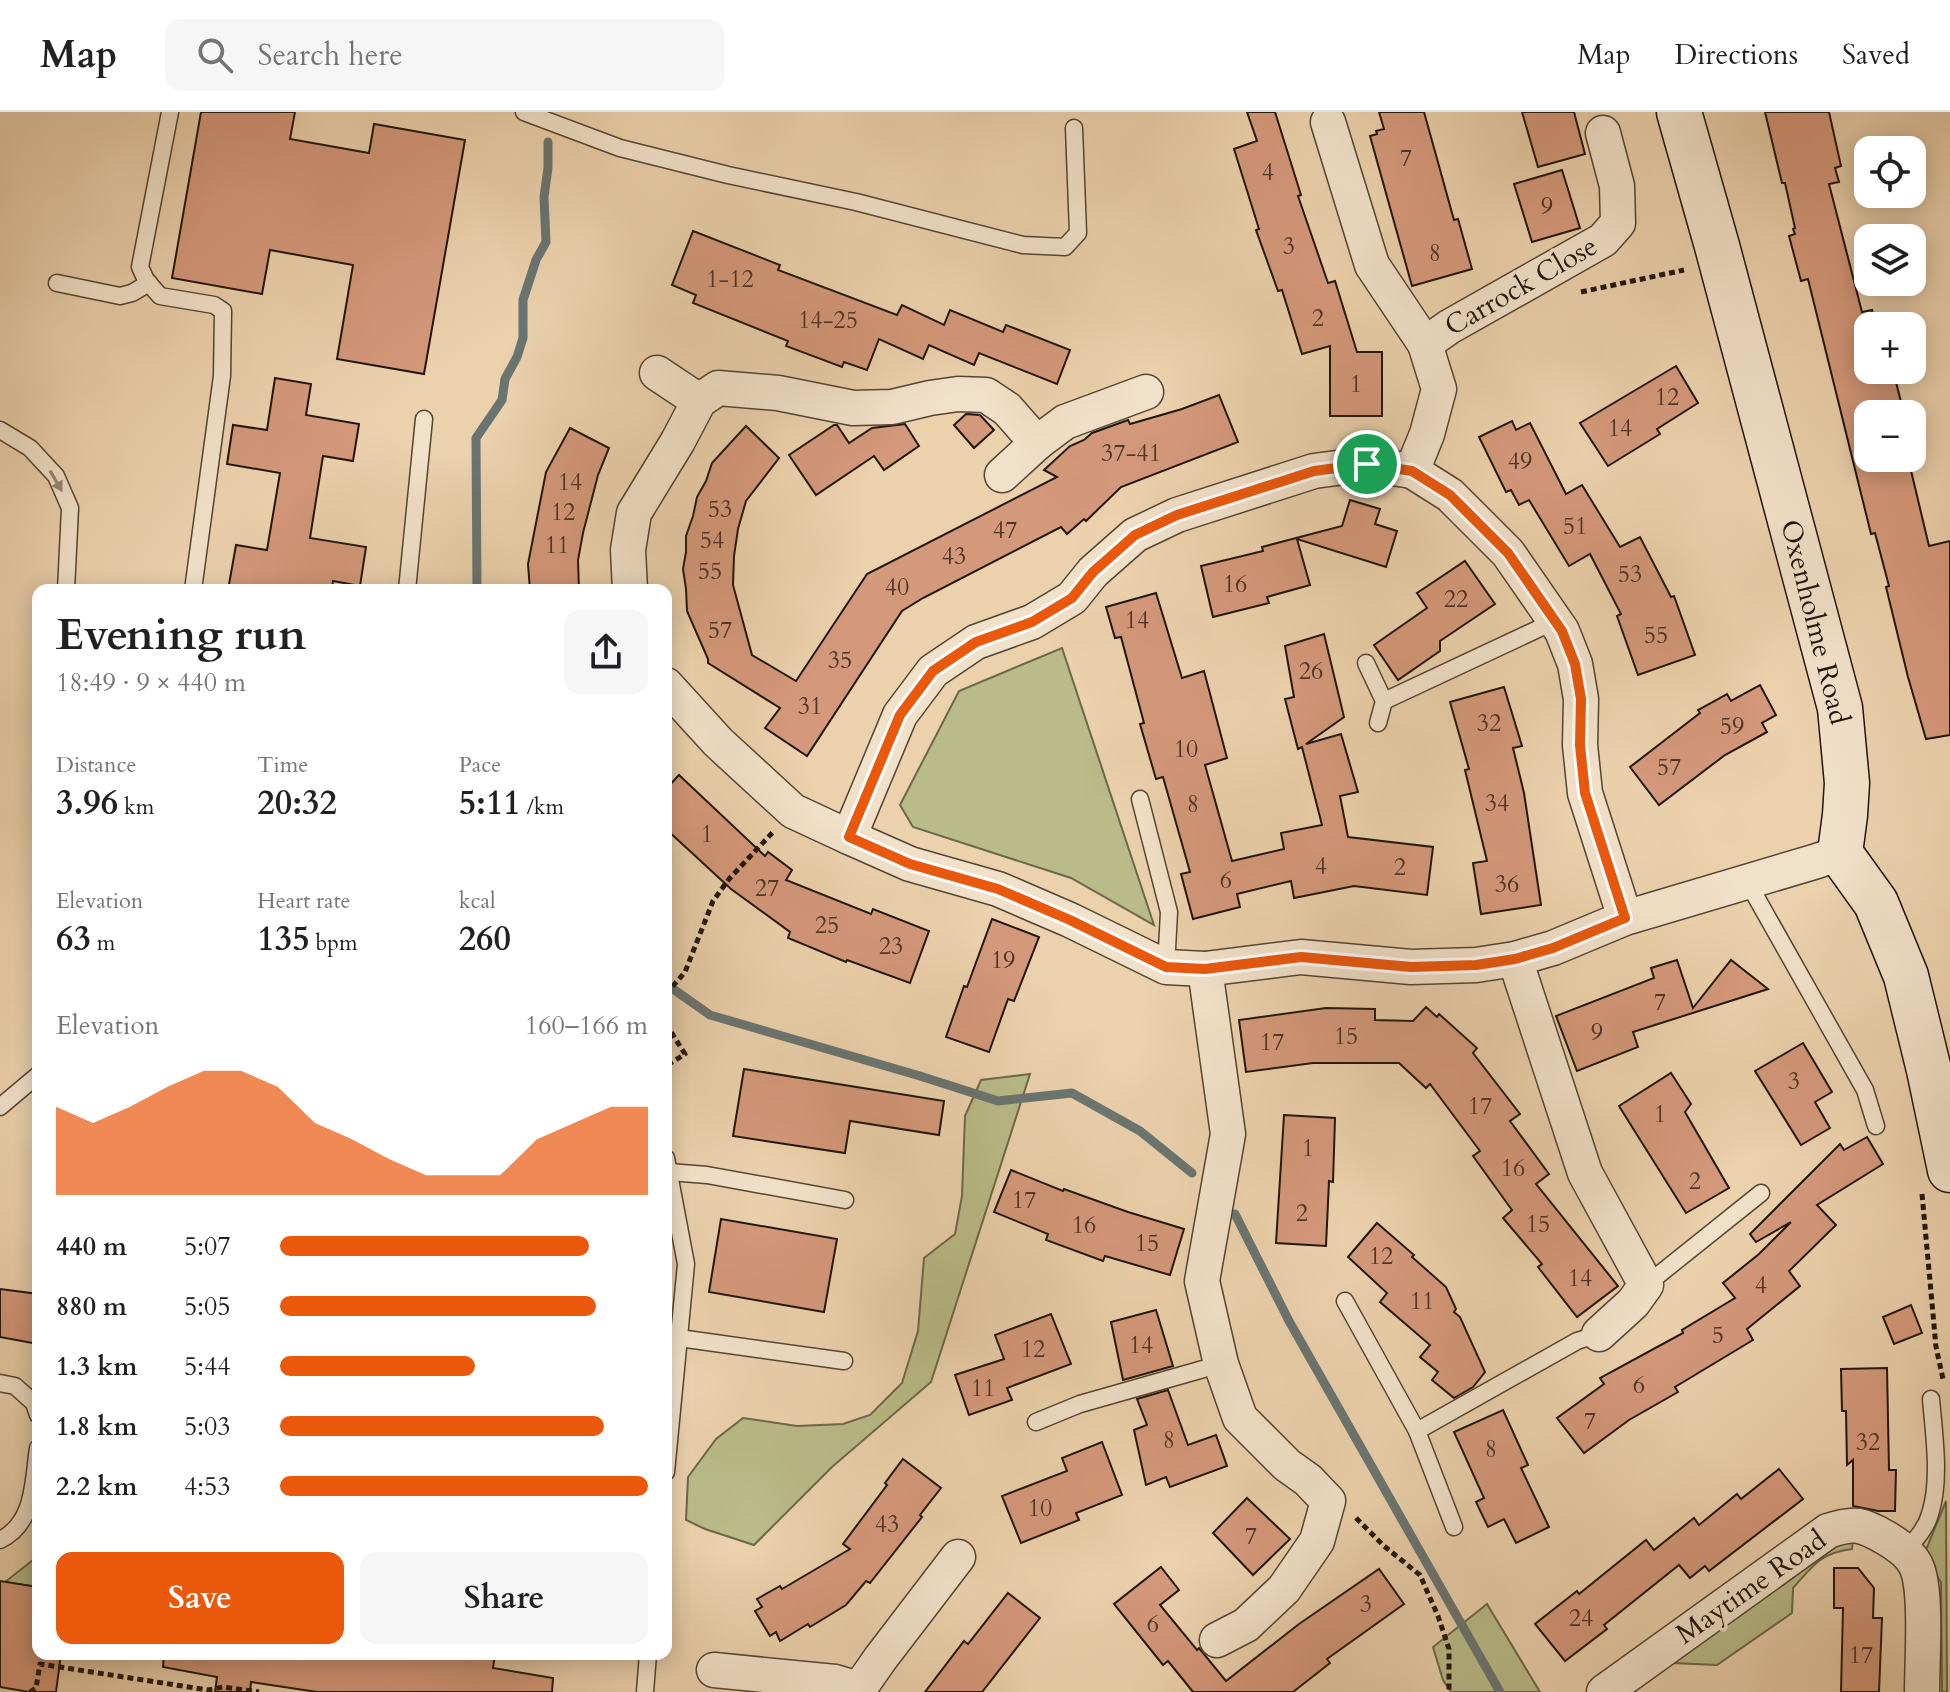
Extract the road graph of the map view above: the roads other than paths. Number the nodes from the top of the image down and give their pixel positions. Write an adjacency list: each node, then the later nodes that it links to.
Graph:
1 (170, 112): 8 (lane)
2 (524, 112): 5 (lane)
3 (1679, 112): 29 (main road, Oxenholme Road)
4 (1328, 122): 9 (street, Carrock Close)
5 (1074, 128)
6 (1603, 133): 9 (street, Carrock Close)
7 (57, 283): 8 (lane)
8 (149, 283): 19 (lane)
9 (1425, 344): 16 (street, Carrock Close)
10 (657, 373): 12 (street)
11 (1146, 392): 15 (street)
12 (699, 401): 15 (street); 21 (street)
13 (424, 419): 20 (lane)
14 (0, 430): 18 (lane, one-way to 18)
15 (1037, 443): 17 (street)
16 (1412, 471): 22 (street); 28 (street)
17 (1002, 475)
18 (66, 584)
19 (194, 584)
20 (408, 584)
21 (630, 584)
22 (1555, 621): 25 (lane); 31 (street)
23 (1366, 663): 25 (lane)
24 (672, 692): 28 (street)
25 (1384, 701): 26 (lane)
26 (1378, 723)
27 (1140, 799): 33 (lane)
28 (849, 837): 33 (street)
29 (1840, 853): 30 (street); 39 (main road)
30 (1747, 881): 31 (street); 37 (lane)
31 (1625, 918): 32 (street)
32 (1515, 959): 34 (street); 43 (street)
33 (1166, 967): 34 (street)
34 (1205, 969): 48 (street)
35 (32, 1080): 36 (lane)
36 (0, 1107)
37 (1876, 1126)
38 (672, 1166): 42 (lane)
39 (1950, 1170)
40 (672, 1191): 46 (lane)
41 (1761, 1193): 43 (lane)
42 (845, 1200)
43 (1646, 1285): 45 (street)
44 (1345, 1301): 54 (lane)
45 (1599, 1334): 54 (lane)
46 (679, 1338): 47 (lane); 52 (lane)
47 (844, 1361)
48 (1221, 1364): 53 (lane); 60 (street)
49 (0, 1383): 51 (lane)
50 (1931, 1399): 58 (lane)
51 (32, 1401)
52 (672, 1410)
53 (1036, 1422)
54 (1417, 1431): 56 (lane)
55 (32, 1488): 57 (lane)
56 (1454, 1527)
57 (0, 1540)
58 (1905, 1551): 65 (street, Maytime Road); 66 (street)
59 (958, 1557): 63 (street)
60 (1217, 1640)
61 (648, 1660): 64 (lane)
62 (714, 1670): 63 (street)
63 (858, 1690)
64 (645, 1692)
65 (1604, 1692)
66 (1922, 1692)

